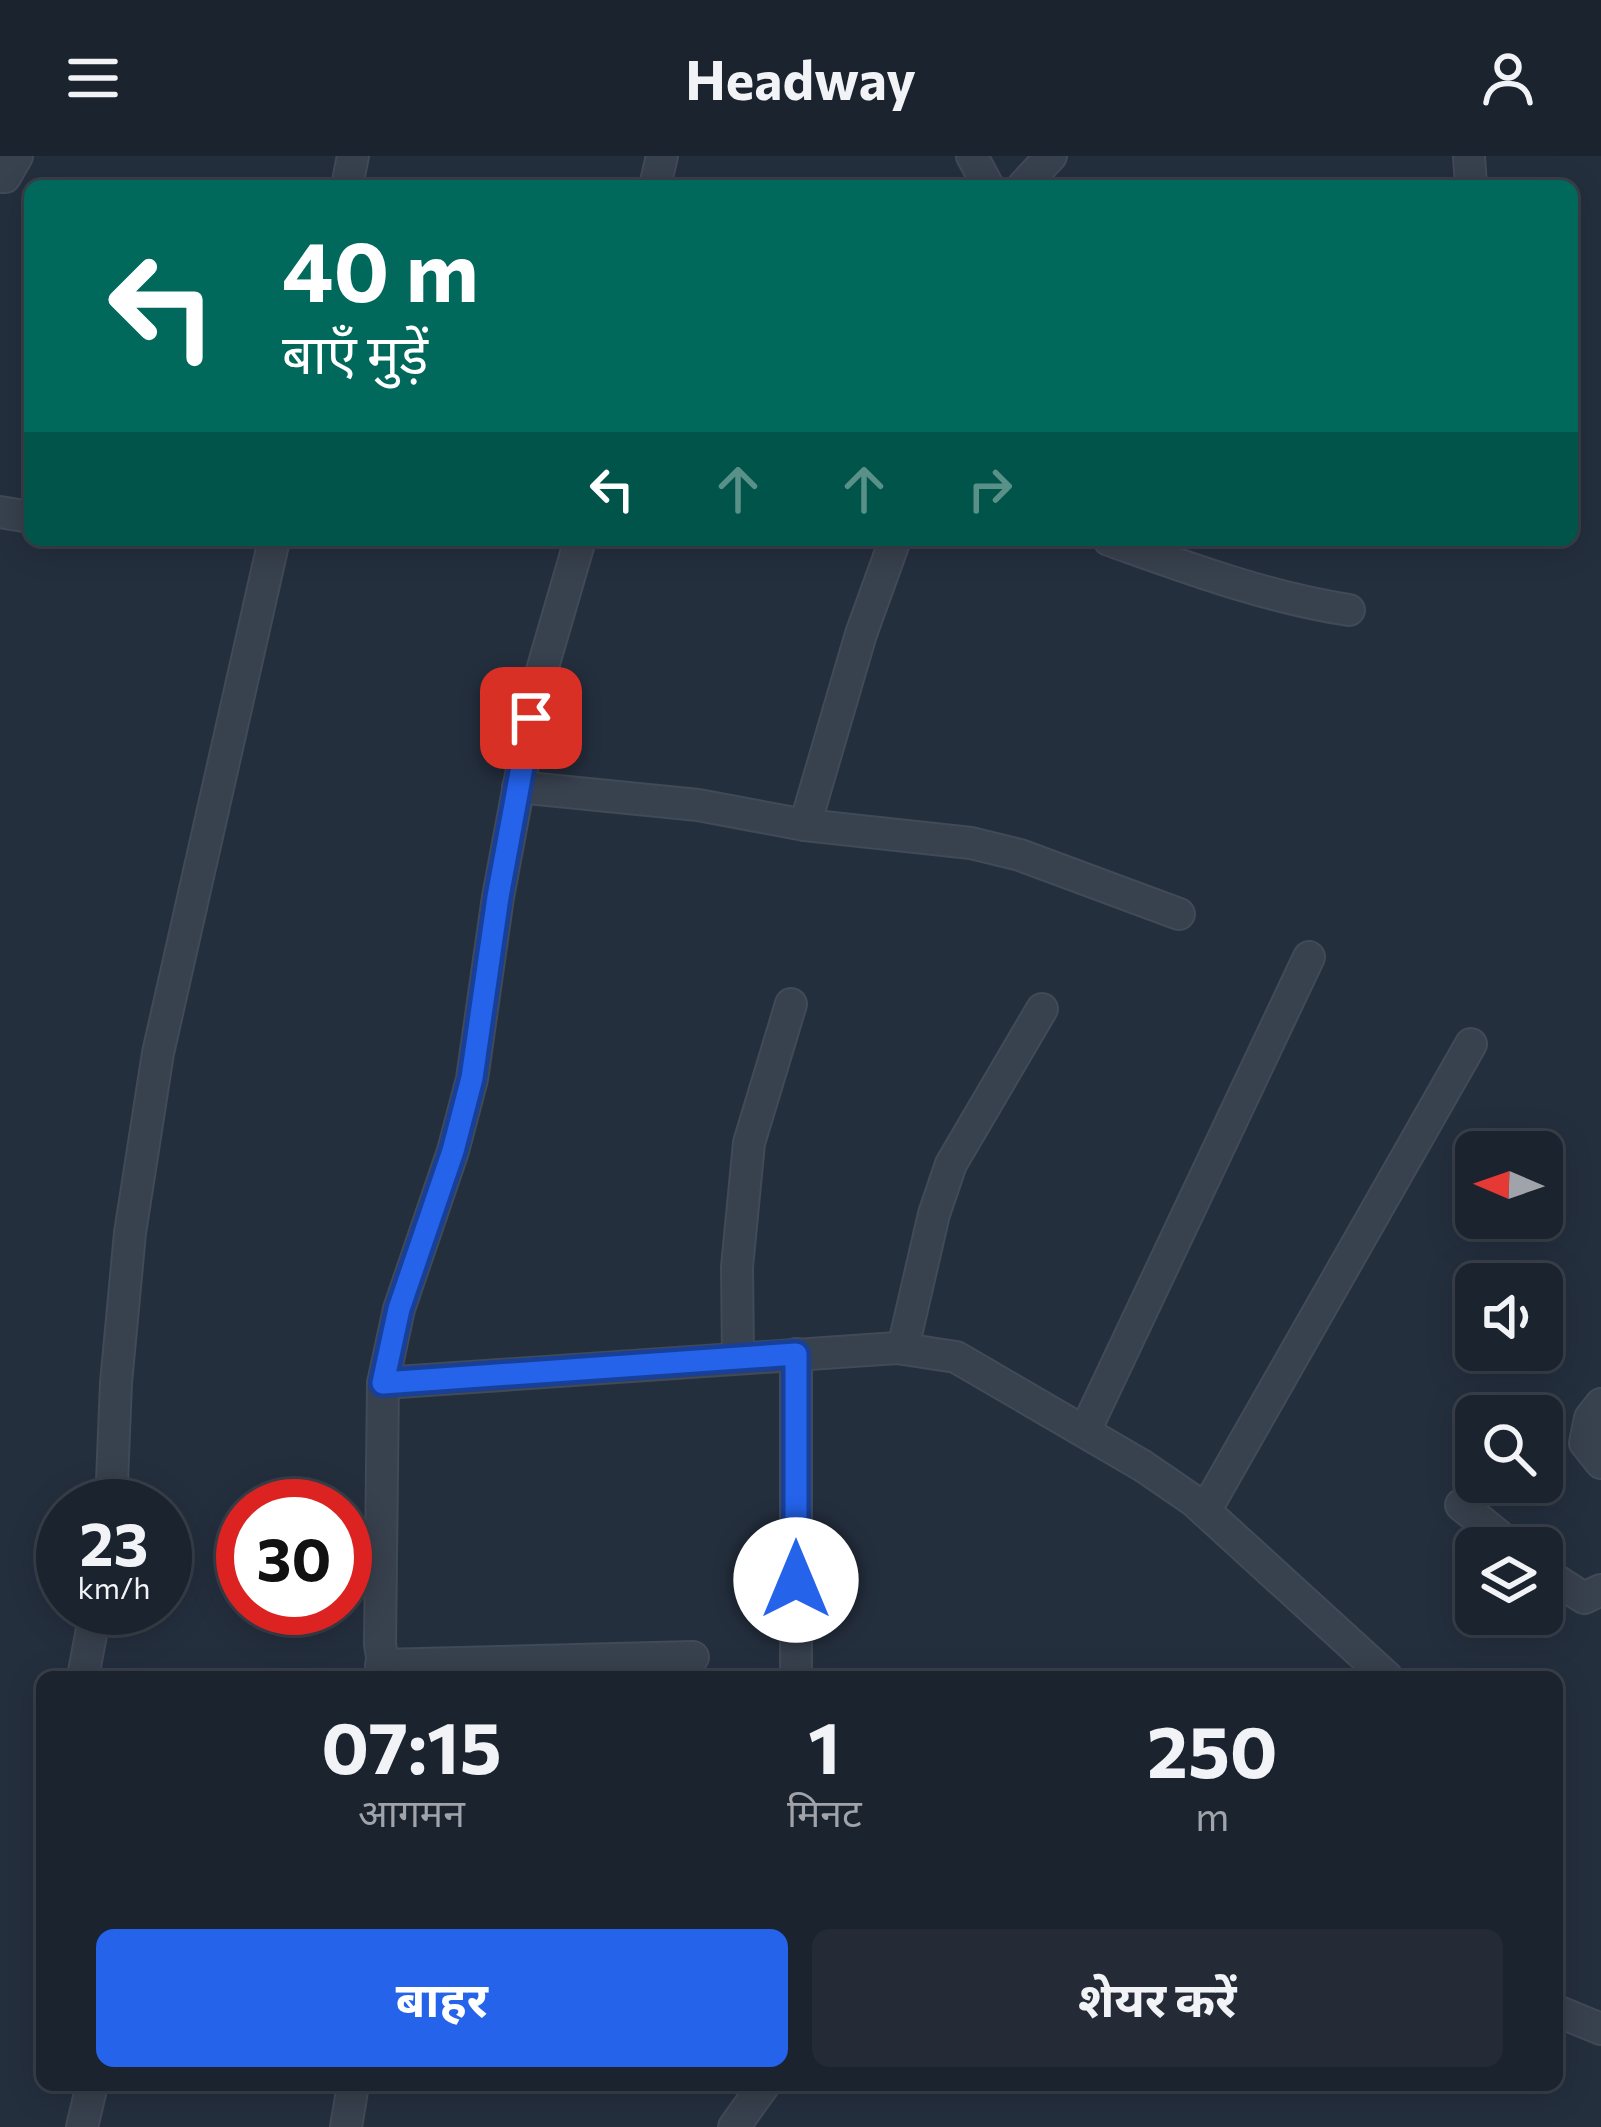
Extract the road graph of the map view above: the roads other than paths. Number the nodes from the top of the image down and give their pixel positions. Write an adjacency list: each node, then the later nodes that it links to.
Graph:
1 (17, 156): 3 (street)
2 (1052, 156): 4 (street)
3 (0, 177)
4 (1029, 180)
5 (273, 546): 24 (street)
6 (578, 546): 10 (street)
7 (893, 546): 11 (street)
8 (1126, 546): 9 (street)
9 (1349, 610)
10 (518, 787): 11 (street); 20 (street)
11 (805, 825): 12 (street)
12 (1179, 914)
13 (1309, 956): 22 (street)
14 (791, 1004): 19 (street)
15 (1042, 1010): 17 (street)
16 (1471, 1044): 26 (street)
17 (903, 1348): 18 (street); 22 (street)
18 (796, 1354): 19 (street); 32 (street)
19 (738, 1357): 20 (street)
20 (383, 1383): 34 (street)
21 (1601, 1404): 23 (street)
22 (1085, 1431): 26 (street)
23 (1601, 1463)
24 (112, 1479)
25 (1461, 1505): 27 (street)
26 (1204, 1510): 35 (street)
27 (1488, 1527)
28 (1563, 1584): 29 (street)
29 (1601, 1590)
30 (91, 1635): 33 (street)
31 (693, 1657): 34 (street)
32 (796, 1670)
33 (84, 1671)
34 (383, 1671)
35 (1380, 1671)
36 (1563, 2013): 37 (street)
37 (1601, 2029)
38 (91, 2091): 41 (street)
39 (352, 2091): 42 (street)
40 (760, 2091): 43 (street)
41 (82, 2127)
42 (346, 2127)
43 (734, 2127)

